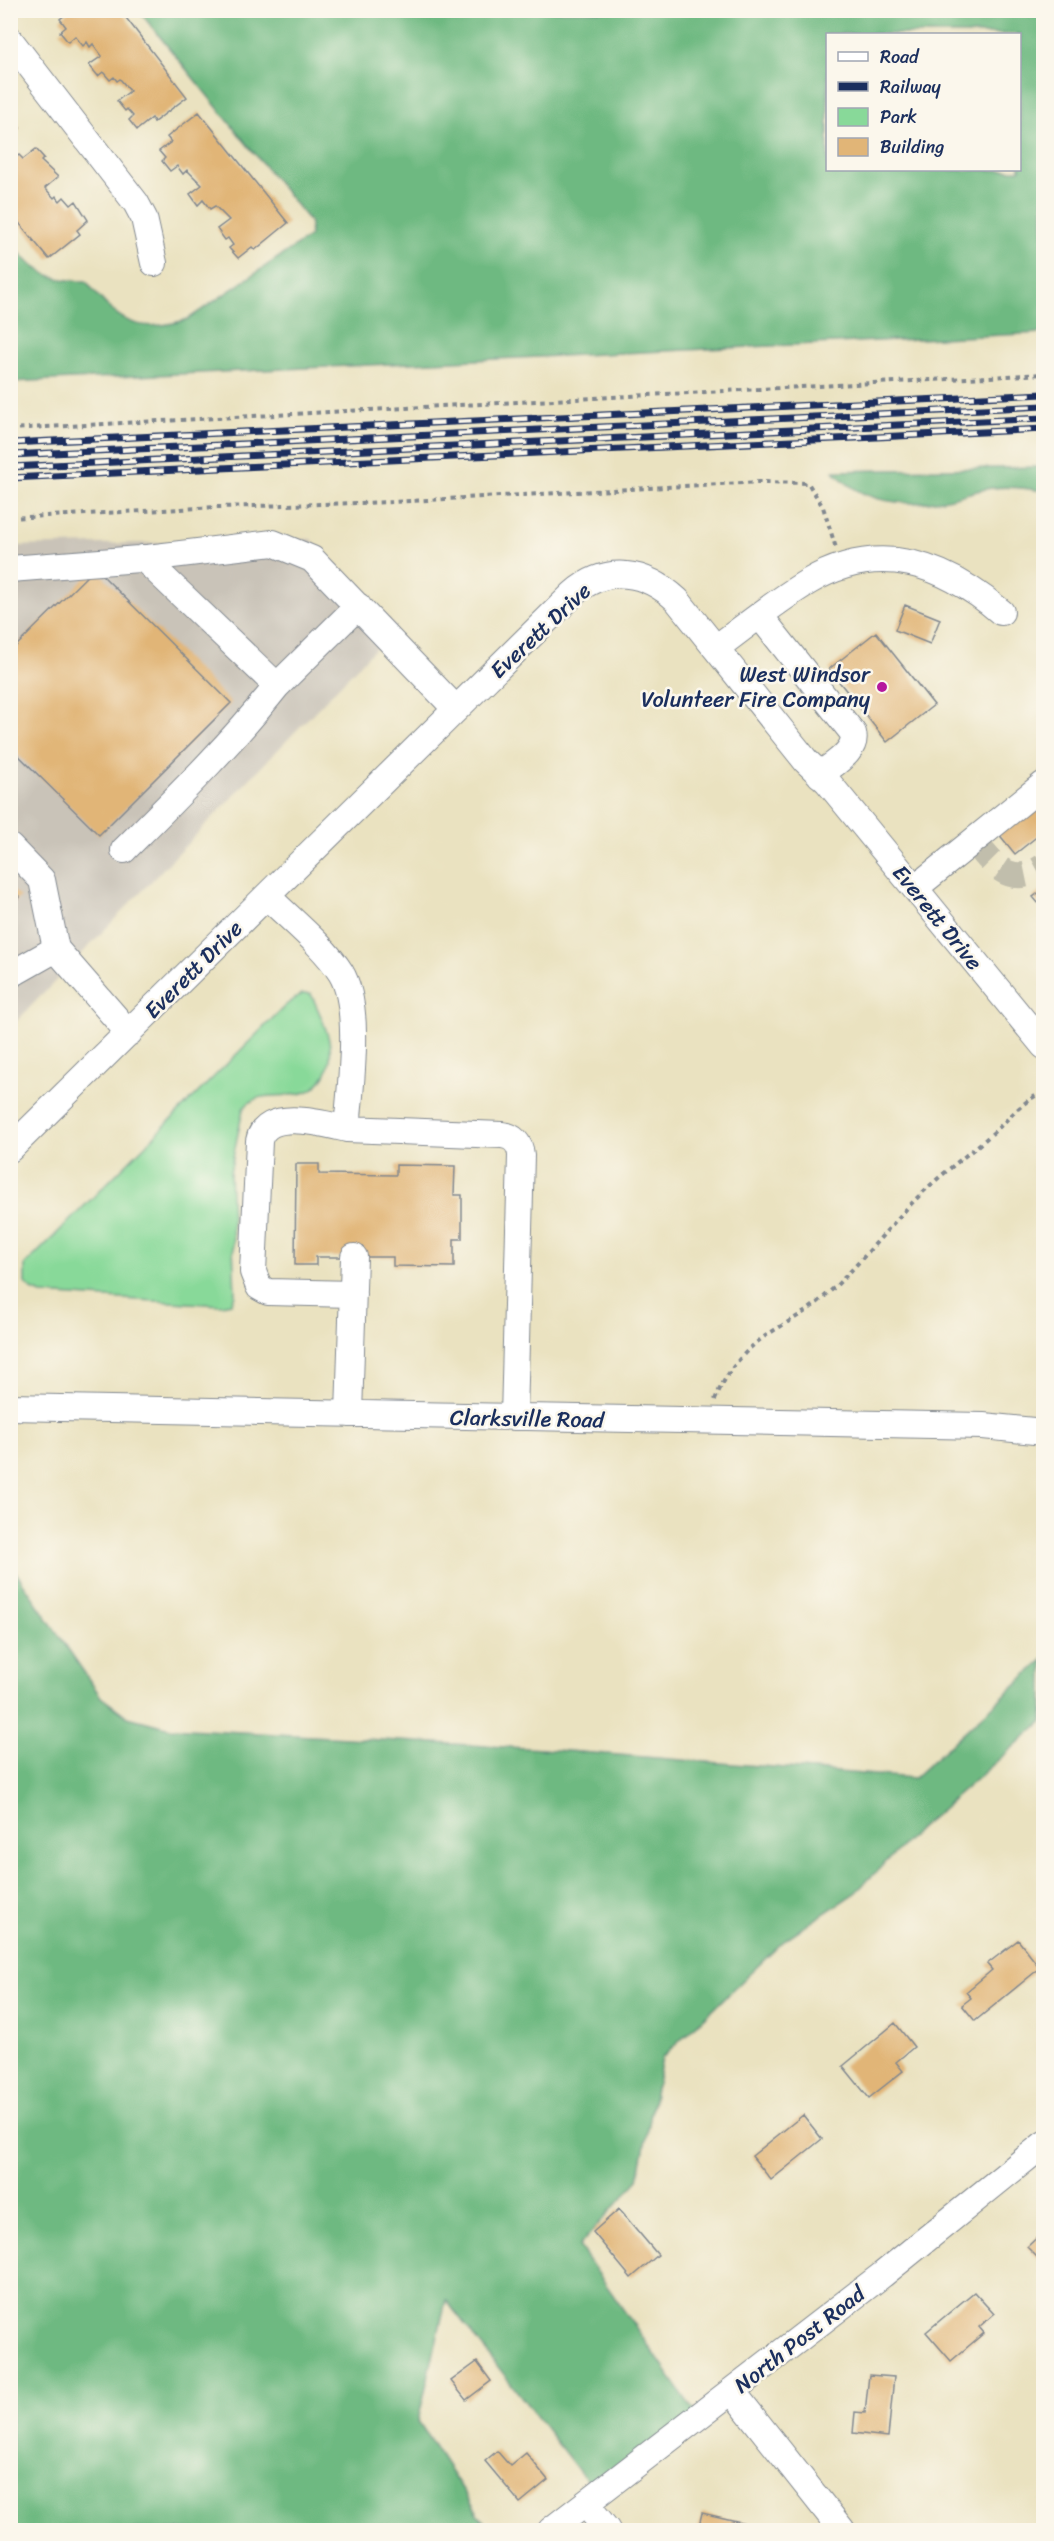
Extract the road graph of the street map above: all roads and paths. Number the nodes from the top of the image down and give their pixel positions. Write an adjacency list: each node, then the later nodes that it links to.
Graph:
1 (10, 40): 2 (street)
2 (154, 263)
3 (1044, 374): 4 (path)
4 (10, 429)
5 (10, 518): 7 (path)
6 (143, 558): 8 (street); 9 (street); 13 (street)
7 (842, 567): 10 (street); 11 (street)
8 (10, 569)
9 (358, 606): 13 (street); 14 (street)
10 (1001, 612)
11 (760, 616): 12 (street); 15 (street)
12 (716, 648): 14 (street, Everett Drive); 15 (street, Everett Drive)
13 (277, 686): 18 (street)
14 (456, 709): 20 (street, Everett Drive)
15 (820, 775): 19 (street, Everett Drive)
16 (1044, 784): 19 (street)
17 (10, 847): 21 (street)
18 (124, 850)
19 (915, 888): 24 (street, Everett Drive)
20 (267, 896): 23 (street, Everett Drive); 26 (street)
21 (56, 949): 22 (street); 23 (street)
22 (10, 975)
23 (129, 1033): 27 (street, Everett Drive)
24 (1044, 1046)
25 (1044, 1092): 33 (path)
26 (347, 1129): 29 (street); 32 (street)
27 (10, 1149)
28 (354, 1257): 29 (street)
29 (353, 1294): 31 (street)
30 (10, 1407): 31 (street, Clarksville Road)
31 (349, 1414): 32 (street, Clarksville Road)
32 (514, 1417): 33 (street, Clarksville Road)
33 (710, 1421): 34 (street, Clarksville Road)
34 (1044, 1432)
35 (1044, 2144): 36 (street, North Post Road)
36 (732, 2391): 37 (street, North Post Road); 40 (street)
37 (586, 2504): 38 (street, North Post Road); 39 (street)
38 (551, 2530)
39 (607, 2530)
40 (842, 2530)

